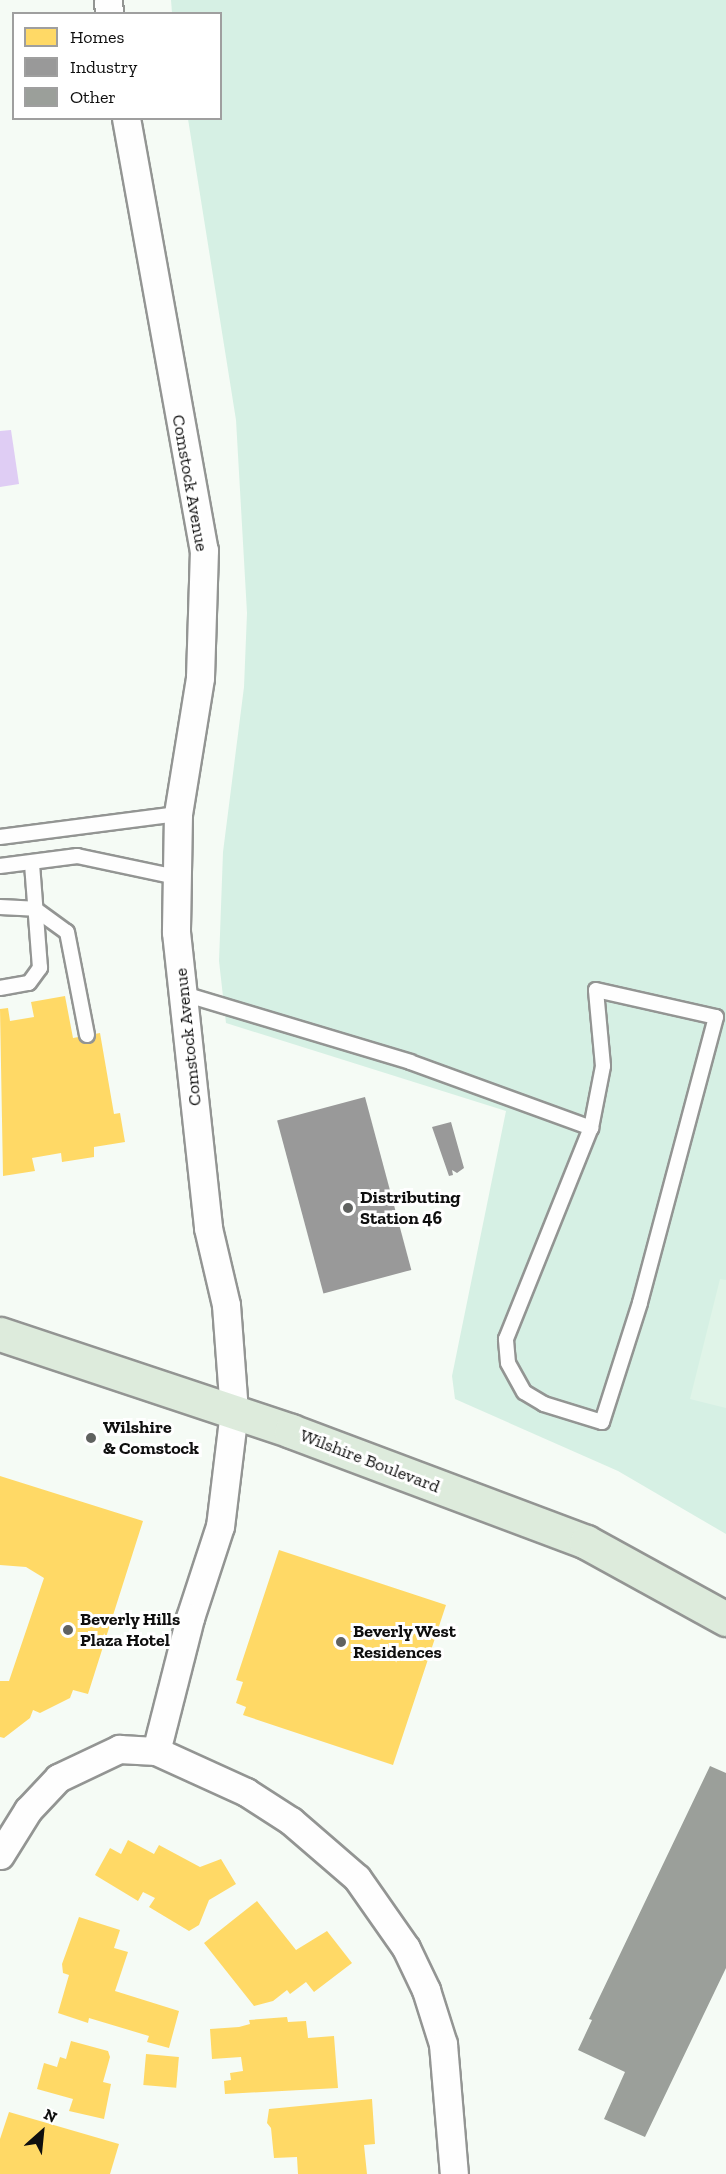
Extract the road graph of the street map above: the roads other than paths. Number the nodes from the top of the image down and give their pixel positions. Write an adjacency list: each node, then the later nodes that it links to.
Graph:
1 (126, 120): 2 (street, Comstock Avenue)
2 (178, 814): 3 (lane); 6 (street, Comstock Avenue)
3 (0, 837)
4 (32, 863): 5 (lane); 6 (lane); 8 (lane)
5 (0, 866)
6 (177, 877): 10 (street, Comstock Avenue)
7 (0, 907): 8 (lane)
8 (35, 909): 9 (lane); 11 (lane)
9 (0, 988)
10 (184, 994): 12 (lane); 14 (street, Comstock Avenue)
11 (87, 1035)
12 (591, 1128): 12 (lane)
13 (0, 1334): 14 (main road, Wilshire Boulevard)
14 (234, 1411): 15 (main road, Wilshire Boulevard); 16 (street, Comstock Avenue)
15 (726, 1619)
16 (156, 1751): 17 (street); 19 (street)
17 (7, 1828): 18 (street)
18 (0, 1855)
19 (454, 2174)

